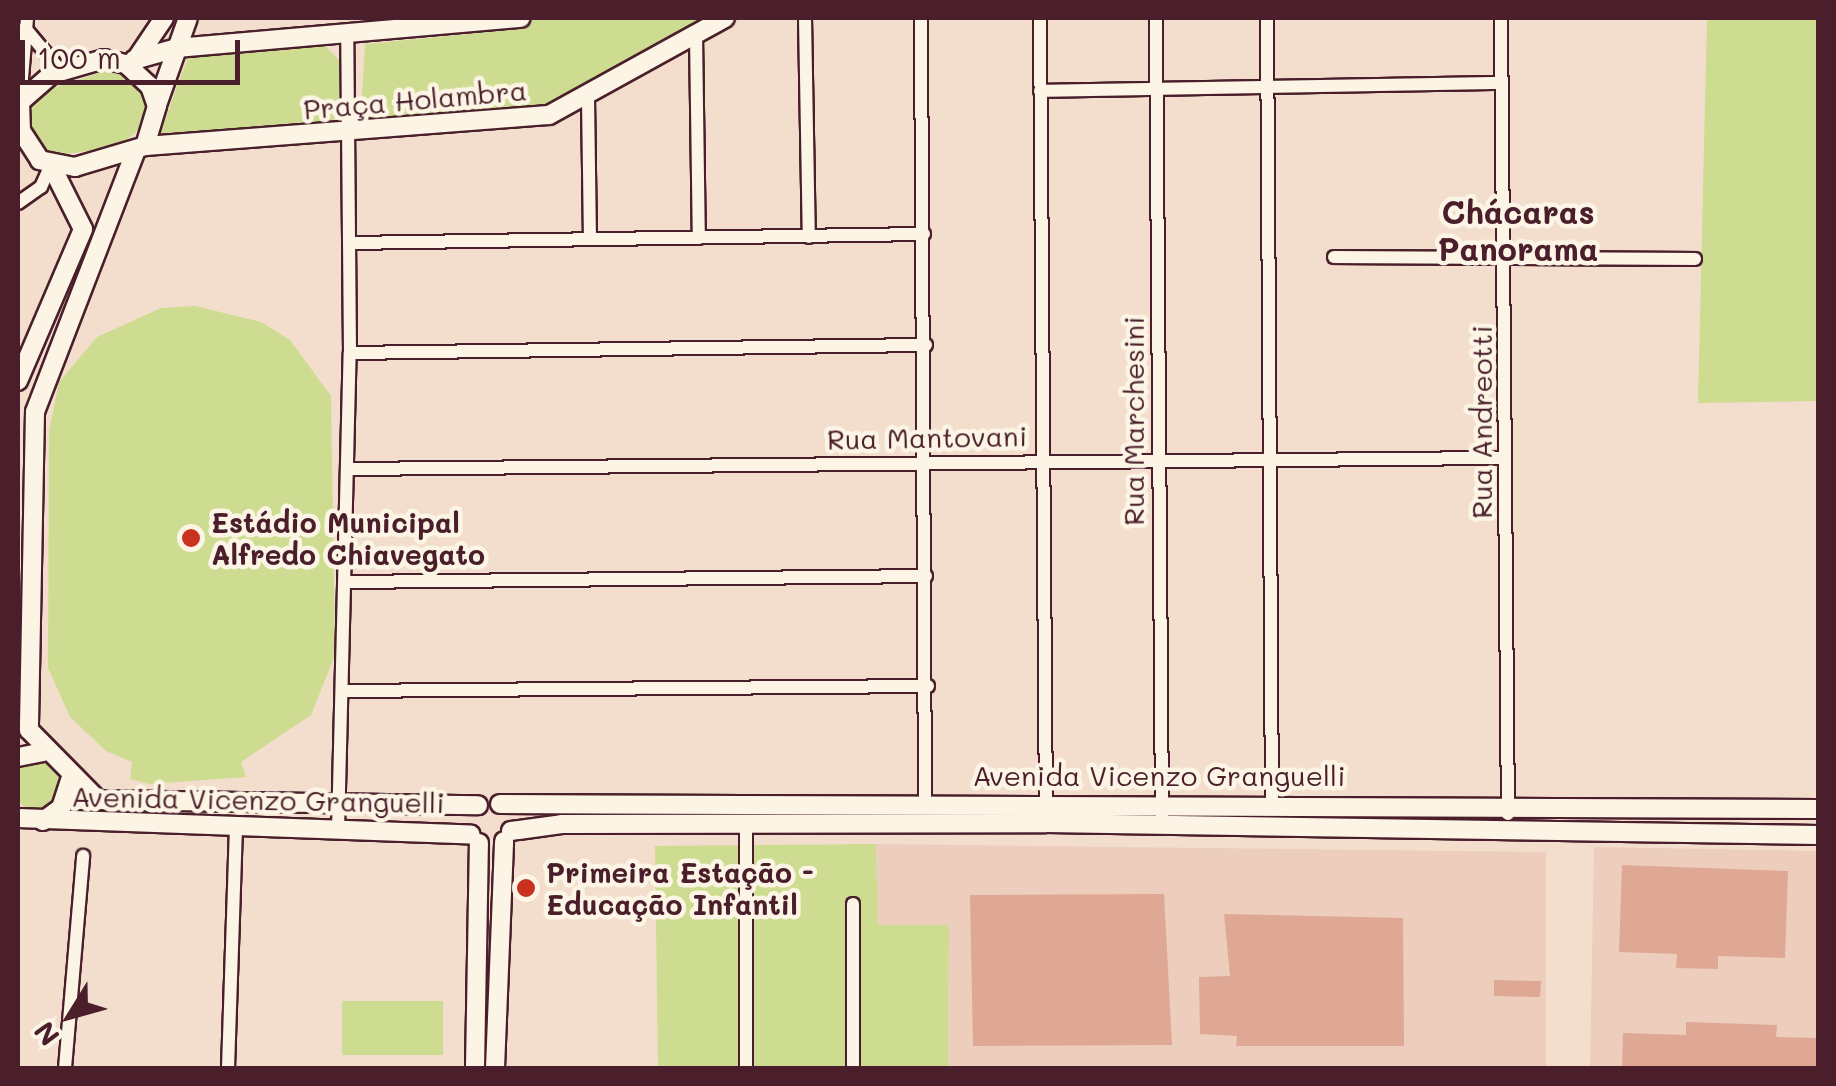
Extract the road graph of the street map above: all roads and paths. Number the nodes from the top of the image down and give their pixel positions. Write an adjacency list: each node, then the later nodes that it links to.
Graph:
1 (164, 18): 15 (street)
2 (188, 18): 14 (street)
3 (521, 18): 12 (street)
4 (725, 18): 13 (street, Praça Holambra)
5 (805, 18): 30 (street)
6 (921, 18): 29 (street)
7 (1040, 18): 20 (street)
8 (1156, 18): 19 (street, Rua Marchesini)
9 (1267, 18): 18 (street)
10 (1500, 18): 17 (street, Rua Andreotti)
11 (26, 23): 16 (street); 22 (street)
12 (347, 34): 14 (street); 24 (street)
13 (696, 35): 21 (street, Praça Holambra); 31 (street)
14 (176, 48): 15 (street); 23 (street)
15 (125, 61): 16 (street); 23 (street)
16 (60, 70): 22 (street)
17 (1500, 83): 18 (street); 35 (street, Rua Andreotti)
18 (1268, 88): 19 (street); 40 (street)
19 (1156, 89): 20 (street); 43 (street, Rua Marchesini)
20 (1040, 91): 42 (street)
21 (588, 98): 24 (street, Praça Holambra); 32 (street)
22 (19, 104): 26 (street)
23 (157, 106): 25 (street)
24 (350, 131): 25 (street, Praça Holambra); 33 (street)
25 (140, 148): 27 (street); 50 (street)
26 (24, 150): 27 (street)
27 (50, 164): 28 (street); 39 (street)
28 (18, 203)
29 (924, 234): 30 (street); 37 (street)
30 (809, 237): 31 (street)
31 (699, 238): 32 (street)
32 (590, 239): 33 (street)
33 (350, 242): 38 (street)
34 (1334, 256): 35 (street)
35 (1505, 258): 36 (street); 41 (street, Rua Andreotti)
36 (1695, 260)
37 (926, 345): 38 (street); 44 (street)
38 (350, 353): 45 (street)
39 (18, 381)
40 (1270, 458): 41 (street, Rua Mantovani); 43 (street, Rua Mantovani); 57 (street)
41 (1505, 458): 59 (street, Rua Andreotti)
42 (1043, 460): 43 (street, Rua Mantovani); 44 (street, Rua Mantovani); 54 (street)
43 (1158, 461): 55 (street, Rua Marchesini)
44 (927, 463): 45 (street, Rua Mantovani); 46 (street)
45 (349, 469): 47 (street)
46 (926, 576): 47 (street); 48 (street)
47 (347, 582): 49 (street)
48 (928, 686): 49 (street); 53 (street)
49 (343, 691): 56 (street)
50 (44, 752): 51 (street); 52 (street)
51 (18, 757)
52 (70, 780): 56 (street, Avenida Vicenzo Granguelli); 64 (street)
53 (925, 800): 54 (street, Avenida Vicenzo Granguelli); 58 (street, Avenida Vicenzo Granguelli)
54 (1046, 800): 55 (street, Avenida Vicenzo Granguelli); 65 (street)
55 (1162, 802): 57 (street, Avenida Vicenzo Granguelli); 67 (street, Rua Marchesini)
56 (339, 803): 60 (street, Avenida Vicenzo Granguelli); 70 (street)
57 (1272, 803): 59 (street, Avenida Vicenzo Granguelli)
58 (500, 804): 60 (street, Avenida Vicenzo Granguelli); 73 (street)
59 (1508, 804): 61 (street, Avenida Vicenzo Granguelli); 69 (street, Rua Andreotti)
60 (478, 805): 74 (street, Avenida Vicenzo Granguelli)
61 (1689, 808): 62 (street, Avenida Vicenzo Granguelli); 71 (street)
62 (1818, 809)
63 (18, 818): 64 (street, Avenida Vicenzo Granguelli)
64 (43, 821): 68 (street, Avenida Vicenzo Granguelli)
65 (1046, 823): 66 (street, Avenida Vicenzo Granguelli); 67 (street, Avenida Vicenzo Granguelli)
66 (746, 824): 73 (street, Avenida Vicenzo Granguelli); 81 (street)
67 (1161, 825): 69 (street, Avenida Vicenzo Granguelli)
68 (236, 826): 70 (street, Avenida Vicenzo Granguelli); 78 (street)
69 (1508, 826): 71 (street, Avenida Vicenzo Granguelli)
70 (338, 830): 74 (street, Avenida Vicenzo Granguelli)
71 (1689, 831): 72 (street, Avenida Vicenzo Granguelli)
72 (1818, 835)
73 (508, 836): 74 (street, Avenida Vicenzo Granguelli); 80 (street)
74 (475, 839): 79 (street)
75 (83, 856): 77 (street)
76 (853, 904): 82 (street)
77 (64, 1068)
78 (228, 1068)
79 (475, 1068)
80 (495, 1068)
81 (746, 1068)
82 (854, 1068)

